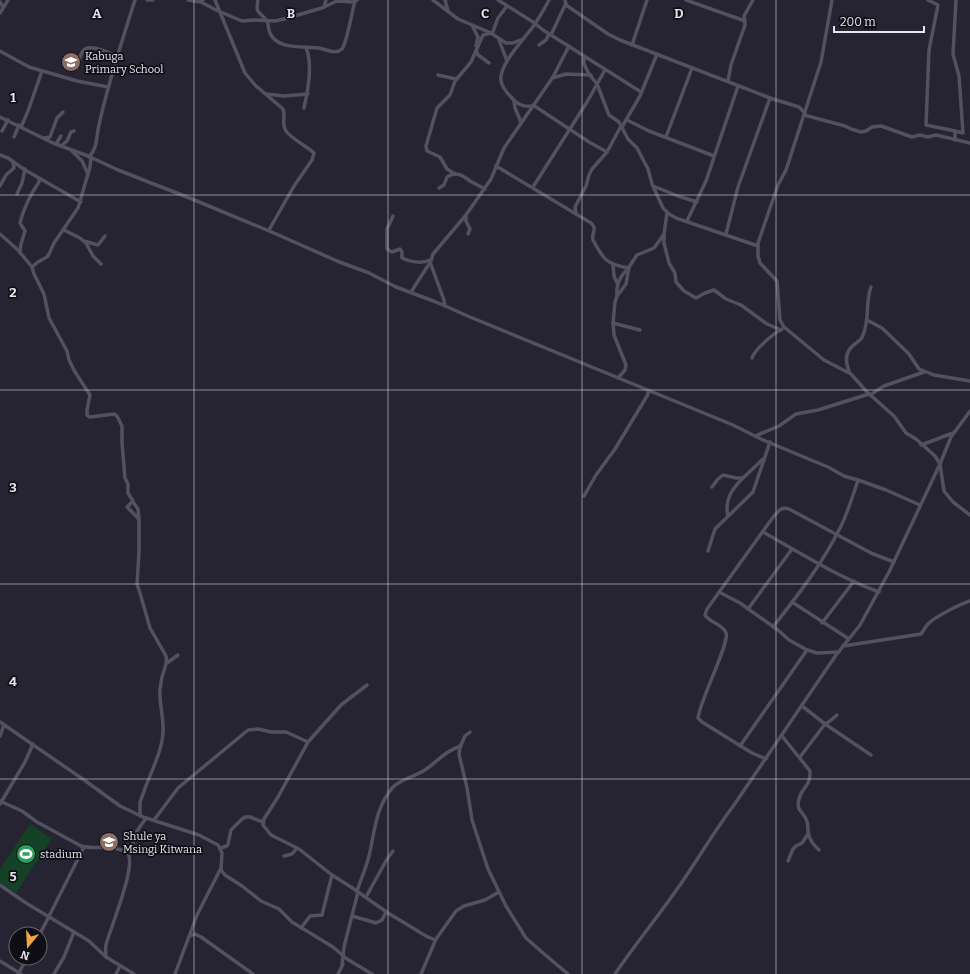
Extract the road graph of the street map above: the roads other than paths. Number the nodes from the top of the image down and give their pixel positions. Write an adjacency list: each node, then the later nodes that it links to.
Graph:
1 (8, 0): 27 (street)
2 (135, 0): 47 (street)
3 (147, 0): 4 (street)
4 (153, 0)
5 (188, 0): 20 (street)
6 (215, 0): 29 (street)
7 (258, 0): 32 (street)
8 (326, 0): 28 (street)
9 (433, 0): 30 (street)
10 (445, 0): 30 (street)
11 (498, 0): 26 (street)
12 (549, 0): 34 (street)
13 (566, 0): 25 (street)
14 (641, 0): 23 (street)
15 (686, 0): 33 (street)
16 (753, 0): 33 (street)
17 (832, 0): 71 (street)
18 (928, 0): 81 (street)
19 (956, 0): 82 (street)
20 (202, 1): 29 (street)
21 (347, 1): 22 (street); 28 (street)
22 (356, 1): 43 (street)
23 (647, 1): 41 (street)
24 (0, 2): 27 (street)
25 (566, 5): 37 (street); 41 (street)
26 (507, 6): 34 (street); 36 (street)
27 (3, 7): 31 (street)
28 (324, 7): 32 (street)
29 (220, 12): 32 (street); 64 (street)
30 (448, 12): 35 (street)
31 (0, 13)
32 (266, 20): 43 (street)
33 (745, 21): 59 (street)
34 (535, 23): 37 (street); 39 (street)
35 (472, 25): 36 (street); 44 (street)
36 (491, 33): 38 (street); 44 (street)
37 (550, 34): 40 (street); 42 (street)
38 (498, 38): 39 (street); 49 (street)
39 (524, 39): 49 (street)
40 (539, 45)
41 (632, 45): 46 (street)
42 (570, 46): 48 (street); 57 (street)
43 (306, 48): 65 (street)
44 (476, 50): 50 (street); 58 (street)
45 (0, 51): 54 (street)
46 (657, 54): 52 (street); 63 (street)
47 (118, 56): 51 (street); 62 (street)
48 (584, 56): 53 (street); 56 (street)
49 (507, 61): 67 (street)
50 (489, 63)
51 (77, 68)
52 (692, 68): 59 (street); 85 (street)
53 (605, 70): 60 (street); 63 (street)
54 (42, 71): 62 (street); 76 (street)
55 (438, 75): 58 (street)
56 (590, 75): 57 (street); 60 (street)
57 (552, 78): 68 (street)
58 (456, 79): 100 (street)
59 (728, 81): 61 (street)
60 (597, 84): 77 (street); 78 (street)
61 (738, 86): 66 (street); 95 (street)
62 (108, 87): 96 (street)
63 (641, 92): 74 (street)
64 (265, 94): 65 (street); 117 (street)
65 (308, 94): 69 (street)
66 (770, 98): 71 (street); 121 (street)
67 (514, 101): 68 (street); 75 (street)
68 (532, 106): 75 (street); 78 (street)
69 (304, 108)
70 (63, 112): 86 (street)
71 (804, 114): 87 (street); 124 (street)
72 (0, 117): 73 (street)
73 (8, 120): 76 (street); 79 (street)
74 (627, 120): 77 (street); 85 (street)
75 (521, 122): 98 (street)
76 (20, 126): 84 (street); 86 (street)
77 (622, 127): 93 (street); 104 (street)
78 (569, 130): 93 (street); 105 (street)
79 (2, 131)
80 (74, 131): 91 (street)
81 (955, 131): 82 (street); 87 (street)
82 (963, 133): 88 (street)
83 (61, 136): 90 (street)
84 (14, 137)
85 (666, 137): 95 (street)
86 (43, 139): 90 (street)
87 (955, 140): 88 (street)
88 (965, 142): 89 (street)
89 (970, 142)
90 (56, 144): 91 (street)
91 (61, 146): 92 (street)
92 (69, 149): 96 (street); 101 (street)
93 (607, 152): 112 (street)
94 (0, 154): 97 (street)
95 (714, 156): 110 (street)
96 (90, 157): 101 (street); 117 (street)
97 (12, 162): 99 (street); 103 (street)
98 (496, 166): 105 (street); 107 (street)
99 (24, 170): 102 (street); 108 (street)
100 (455, 174): 106 (street); 107 (street)
101 (88, 175): 109 (street)
102 (39, 178): 109 (street); 125 (street)
103 (0, 186)
104 (653, 186): 110 (street); 111 (street)
105 (533, 187): 112 (street)
106 (439, 188)
107 (485, 189): 113 (street)
108 (17, 194)
109 (81, 202): 116 (street)
110 (697, 202): 115 (street)
111 (667, 213): 115 (street); 120 (street)
112 (576, 214): 128 (street)
113 (466, 215): 119 (street); 126 (street)
114 (393, 216): 126 (street)
115 (687, 221): 121 (street)
116 (64, 230): 123 (street); 129 (street)
117 (269, 230): 133 (street)
118 (0, 234): 125 (street)
119 (468, 234)
120 (664, 234): 130 (street); 138 (street)
121 (726, 234): 124 (street)
122 (105, 236): 123 (street)
123 (83, 241): 127 (street)
124 (758, 246): 138 (street)
125 (20, 253): 129 (street)
126 (431, 261): 133 (street); 135 (street)
127 (101, 264)
128 (613, 264): 130 (street); 131 (street)
129 (32, 267): 158 (street)
130 (629, 269): 131 (street); 134 (street)
131 (618, 285): 134 (street)
132 (872, 287): 136 (street)
133 (410, 292): 135 (street)
134 (618, 296): 137 (street)
135 (445, 306): 143 (street)
136 (868, 320): 141 (street); 142 (street)
137 (613, 323): 139 (street); 143 (street)
138 (783, 329): 140 (street); 142 (street)
139 (640, 330)
140 (752, 358)
141 (924, 371): 144 (street); 146 (street)
142 (849, 372): 146 (street)
143 (618, 378): 145 (street)
144 (970, 381)
145 (649, 391): 149 (street); 157 (street)
146 (870, 394): 149 (street); 151 (street)
147 (970, 411): 148 (street)
148 (954, 432): 151 (street); 153 (street)
149 (755, 436): 150 (street)
150 (770, 442): 152 (street); 155 (street)
151 (921, 445): 153 (street)
152 (764, 458): 154 (street); 162 (street)
153 (940, 464): 159 (street); 161 (street)
154 (743, 478): 156 (street); 162 (street)
155 (858, 480): 159 (street); 165 (street)
156 (712, 487)
157 (584, 496)
158 (133, 502): 163 (street); 163 (street)
159 (920, 505): 168 (street)
160 (970, 508): 161 (street)
161 (970, 514)
162 (728, 516): 167 (street)
163 (139, 520): 183 (street)
164 (763, 532): 165 (street); 166 (street); 171 (street)
165 (836, 535): 168 (street); 169 (street)
166 (792, 549): 169 (street); 175 (street)
167 (708, 551)
168 (894, 562): 172 (street)
169 (820, 564): 170 (street); 174 (street)
170 (854, 581): 172 (street); 176 (street)
171 (719, 592): 175 (street); 197 (street)
172 (879, 592): 178 (street)
173 (970, 601): 179 (street)
174 (792, 602): 176 (street); 177 (street)
175 (748, 609): 177 (street)
176 (822, 623): 178 (street)
177 (773, 627): 180 (street)
178 (849, 639): 179 (street)
179 (843, 646): 181 (street)
180 (807, 650): 181 (street); 197 (street)
181 (838, 652): 185 (street)
182 (178, 655): 183 (street)
183 (167, 663): 202 (street)
184 (367, 685): 194 (street)
185 (802, 706): 188 (street); 193 (street)
186 (836, 715): 188 (street)
187 (0, 722): 189 (street)
188 (825, 724): 198 (street); 199 (street)
189 (4, 725): 190 (street); 192 (street)
190 (11, 729): 192 (street); 195 (street)
191 (470, 732): 196 (street)
192 (1, 735)
193 (782, 736): 199 (street); 200 (street)
194 (308, 742): 204 (street); 205 (street)
195 (33, 744): 201 (street); 202 (street)
196 (461, 746): 218 (street); 219 (street)
197 (740, 746): 200 (street)
198 (871, 755)
199 (800, 757): 206 (street)
200 (766, 759): 245 (street)
201 (1, 802): 207 (street)
202 (140, 816): 203 (street)
203 (146, 818): 204 (street); 212 (street)
204 (154, 820): 208 (street)
205 (263, 822): 208 (street); 209 (street)
206 (808, 832): 210 (street); 214 (street)
207 (84, 847): 212 (street); 223 (street)
208 (220, 848): 215 (street)
209 (297, 848): 213 (street); 216 (street)
210 (819, 850)
211 (393, 851): 220 (street)
212 (129, 855): 230 (street)
213 (284, 856)
214 (788, 861)
215 (221, 868): 225 (street); 227 (street)
216 (332, 875): 218 (street); 225 (street)
217 (0, 884): 223 (street)
218 (358, 891): 220 (street); 222 (street)
219 (499, 892): 228 (street); 244 (street)
220 (366, 897): 221 (street)
221 (386, 912): 222 (street); 228 (street)
222 (352, 916): 229 (street)
223 (48, 917): 224 (street); 226 (street)
224 (44, 926)
225 (301, 928): 229 (street)
226 (74, 932): 230 (street); 236 (street)
227 (190, 936): 239 (street); 240 (street)
228 (435, 940): 243 (street)
229 (343, 956): 231 (street); 233 (street)
230 (106, 957): 234 (street)
231 (350, 960): 233 (street); 242 (street)
232 (0, 961): 235 (street)
233 (342, 964): 241 (street)
234 (120, 966): 237 (street); 238 (street)
235 (19, 974)
236 (54, 974)
237 (116, 974)
238 (134, 974)
239 (175, 974)
240 (253, 974)
241 (338, 974)
242 (372, 974)
243 (421, 974)
244 (568, 974)
245 (615, 974)

